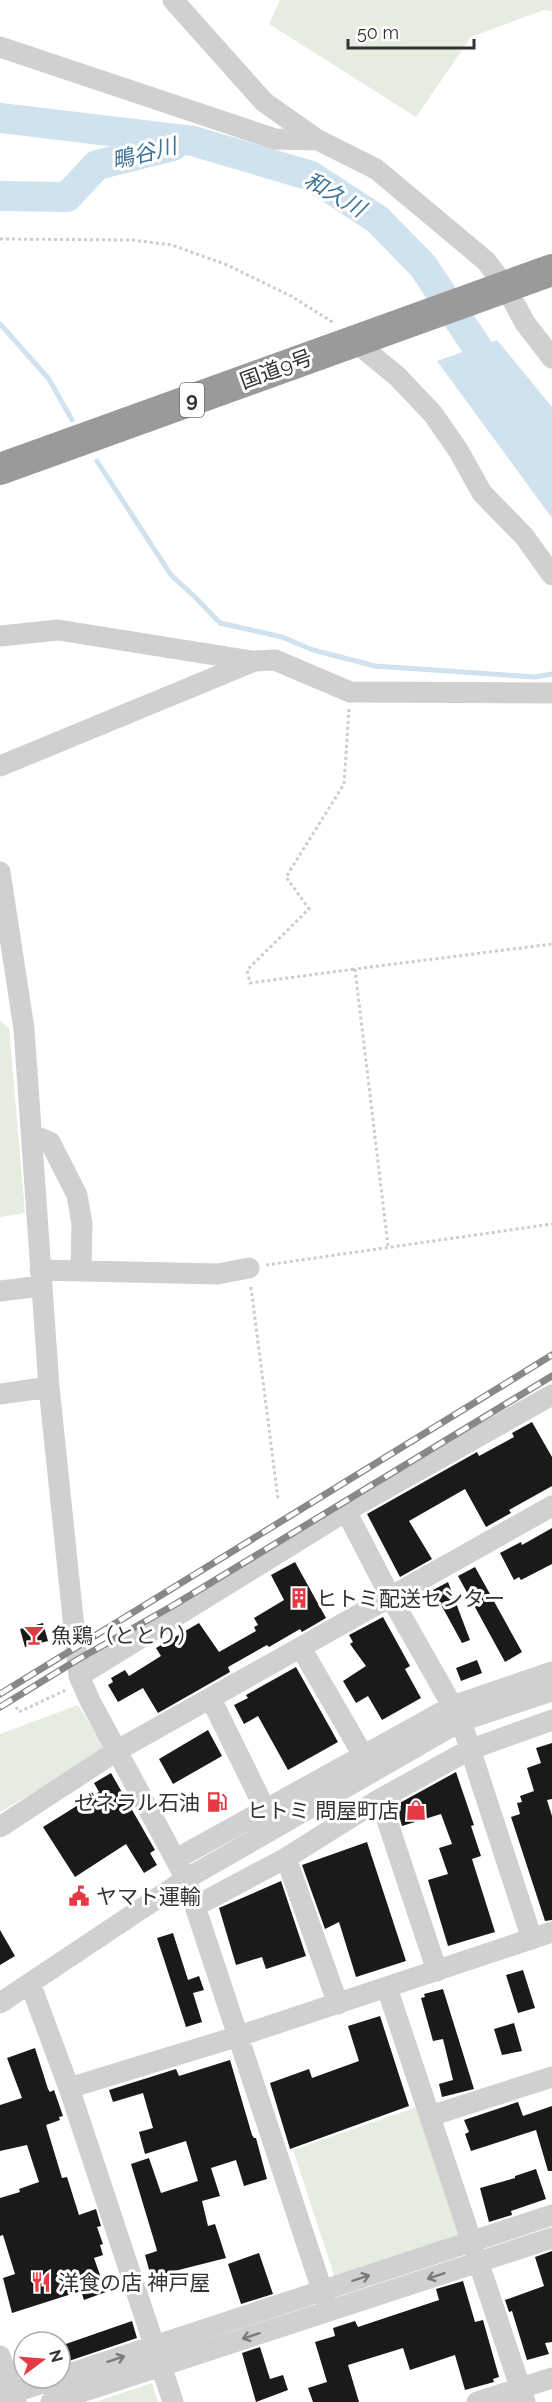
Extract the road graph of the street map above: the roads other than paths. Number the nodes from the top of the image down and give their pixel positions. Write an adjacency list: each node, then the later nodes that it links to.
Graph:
1 (173, 0): 3 (street)
2 (0, 47): 3 (street)
3 (318, 140): 5 (street)
4 (552, 270): 5 (highway, 国道9号 / 9)
5 (506, 286): 6 (highway, 国道9号 / 9); 7 (street)
6 (354, 341): 8 (highway, 国道9号 / 9); 9 (street)
7 (552, 358)
8 (0, 469)
9 (552, 575)
10 (0, 636): 11 (street)
11 (252, 661): 12 (street); 13 (street)
12 (552, 693)
13 (0, 766)
14 (0, 872): 15 (street)
15 (32, 1135): 17 (street); 18 (street)
16 (249, 1268): 17 (street)
17 (81, 1270): 18 (street)
18 (41, 1278): 19 (street); 20 (street)
19 (0, 1291)
20 (49, 1387): 21 (street); 28 (street)
21 (0, 1394)
22 (552, 1395): 24 (street)
23 (552, 1506): 25 (street)
24 (346, 1511): 25 (street); 28 (street)
25 (390, 1596): 26 (street); 31 (street)
26 (301, 1648): 30 (street); 35 (street)
27 (552, 1672): 31 (street)
28 (81, 1679): 33 (street)
29 (552, 1691): 31 (street)
30 (211, 1699): 33 (street); 37 (street)
31 (457, 1714): 34 (street); 35 (street); 41 (street)
32 (552, 1720): 34 (street)
33 (118, 1750): 38 (street); 40 (street)
34 (469, 1750): 36 (street); 43 (street)
35 (363, 1755): 37 (street)
36 (380, 1799): 39 (street); 44 (street)
37 (265, 1809): 40 (street)
38 (0, 1827)
39 (286, 1858): 42 (street); 48 (street)
40 (176, 1859): 41 (street)
41 (186, 1879): 42 (street); 45 (street)
42 (196, 1906): 49 (street)
43 (542, 1936): 44 (street)
44 (437, 1971): 46 (street)
45 (30, 1983): 47 (street); 51 (street)
46 (387, 1988): 48 (street); 52 (street)
47 (0, 2003)
48 (338, 2004): 49 (street)
49 (239, 2036): 51 (street); 57 (street)
50 (552, 2077): 52 (street)
51 (69, 2088): 60 (street)
52 (430, 2116): 55 (street)
53 (552, 2215): 55 (street)
54 (552, 2238): 56 (street)
55 (471, 2242): 56 (street); 57 (street, one-way to 55)
56 (478, 2262): 58 (street, one-way to 58); 64 (street)
57 (323, 2291): 58 (street); 60 (street)
58 (329, 2311): 60 (street, one-way to 60)
59 (0, 2356): 65 (street)
60 (158, 2356): 61 (street, one-way to 60); 66 (street); 67 (street)
61 (72, 2375)
62 (552, 2378): 64 (street)
63 (27, 2390): 65 (street)
64 (523, 2395): 68 (street)
65 (9, 2397)
66 (51, 2402)
67 (174, 2402)
68 (477, 2402)

